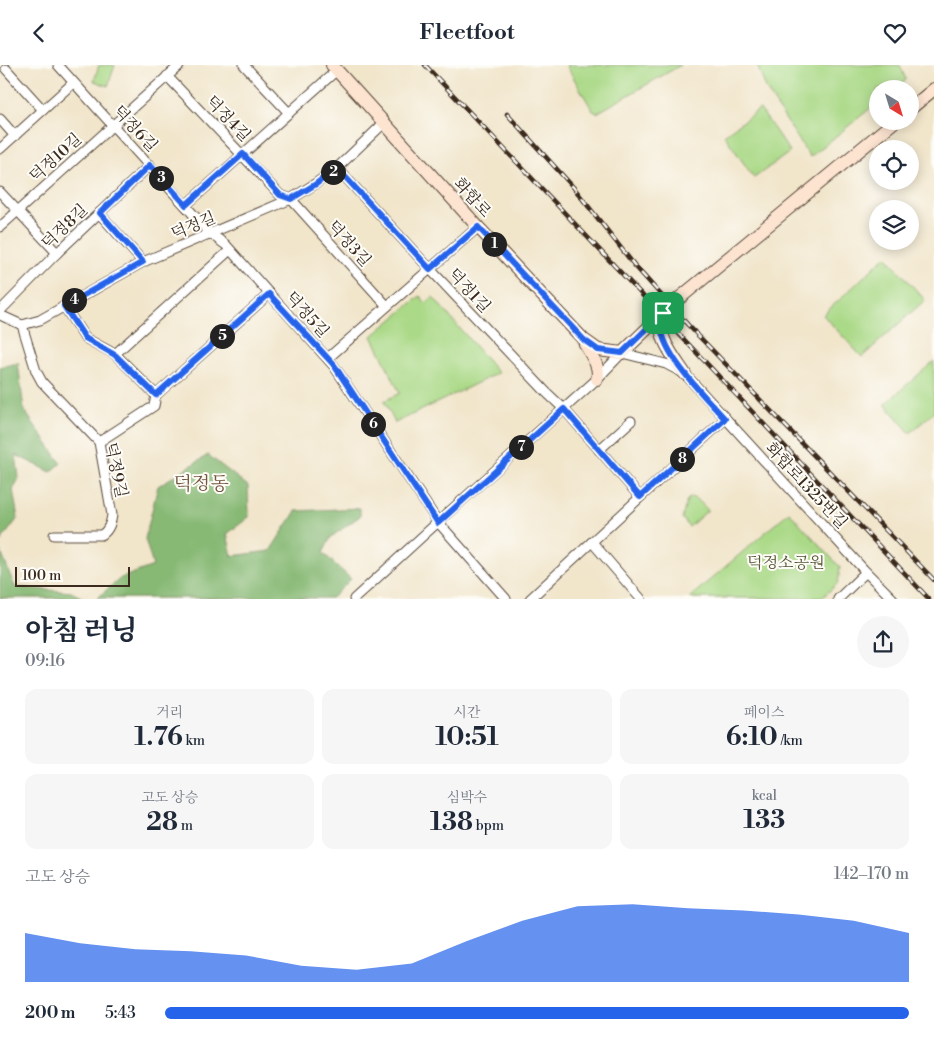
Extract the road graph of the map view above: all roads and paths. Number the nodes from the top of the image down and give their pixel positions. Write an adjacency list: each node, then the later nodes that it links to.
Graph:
1 (58, 65): 7 (street, 덕정6길)
2 (180, 65): 6 (street, 덕정10길)
3 (244, 65): 11 (street)
4 (334, 68): 11 (street); 13 (main road, 화합로)
5 (6, 70): 10 (street)
6 (167, 76): 14 (street, 덕정10길); 18 (street, 덕정4길)
7 (73, 83): 10 (street); 14 (street, 덕정6길)
8 (934, 90): 9 (main road)
9 (919, 102)
10 (43, 110): 16 (street)
11 (289, 113): 18 (street)
12 (0, 119): 16 (street)
13 (384, 123): 20 (street, 덕정길); 27 (main road, 화합로)
14 (113, 125): 19 (street, 덕정6길); 24 (street, 덕정10길)
15 (884, 130): 38 (main road)
16 (15, 136): 17 (street)
17 (0, 149)
18 (243, 154): 22 (street, 덕정4길); 23 (street)
19 (150, 165): 23 (street, 덕정6길); 25 (street, 덕정8길)
20 (337, 168): 22 (street, 덕정길); 32 (street, 덕정1길)
21 (0, 192): 24 (street)
22 (291, 199): 28 (street, 덕정길); 35 (street, 덕정3길)
23 (186, 205): 28 (street, 덕정6길)
24 (18, 211): 26 (street, 덕정10길); 30 (street)
25 (100, 213): 30 (street, 덕정8길); 31 (street)
26 (0, 227)
27 (478, 227): 32 (street); 40 (main road, 화합로)
28 (211, 234): 29 (street, 덕정5길); 31 (street, 덕정길)
29 (230, 250): 33 (street, 덕정5길); 42 (street)
30 (57, 253): 36 (street, 덕정8길)
31 (143, 262): 34 (street, 덕정길)
32 (430, 269): 35 (street); 47 (street, 덕정1길)
33 (269, 294): 43 (street, 덕정5길); 46 (street)
34 (64, 306): 39 (street, 덕정길); 42 (street)
35 (387, 306): 43 (street)
36 (0, 311)
37 (0, 315): 39 (street)
38 (659, 317): 41 (main road); 44 (main road)
39 (22, 325): 50 (street, 덕정9길)
40 (580, 336): 41 (main road, 화합로); 45 (main road)
41 (622, 353): 44 (street, 화합로1325번길); 45 (street)
42 (115, 355): 46 (street)
43 (328, 358): 53 (street, 덕정5길)
44 (685, 373): 48 (street, 화합로1325번길)
45 (600, 376): 47 (street)
46 (156, 395): 50 (street)
47 (564, 409): 51 (street); 53 (street)
48 (725, 419): 52 (street); 56 (street, 화합로1325번길)
49 (631, 421): 51 (street)
50 (99, 442): 54 (street, 덕정9길)
51 (599, 450): 52 (street)
52 (640, 497): 55 (street)
53 (438, 523): 57 (street); 58 (street, 덕정5길)
54 (54, 535)
55 (592, 542): 59 (street); 60 (street)
56 (866, 572): 61 (street); 62 (street, 화합로1325번길)
57 (354, 599)
58 (506, 599)
59 (530, 599)
60 (641, 599)
61 (838, 599)
62 (893, 599)

